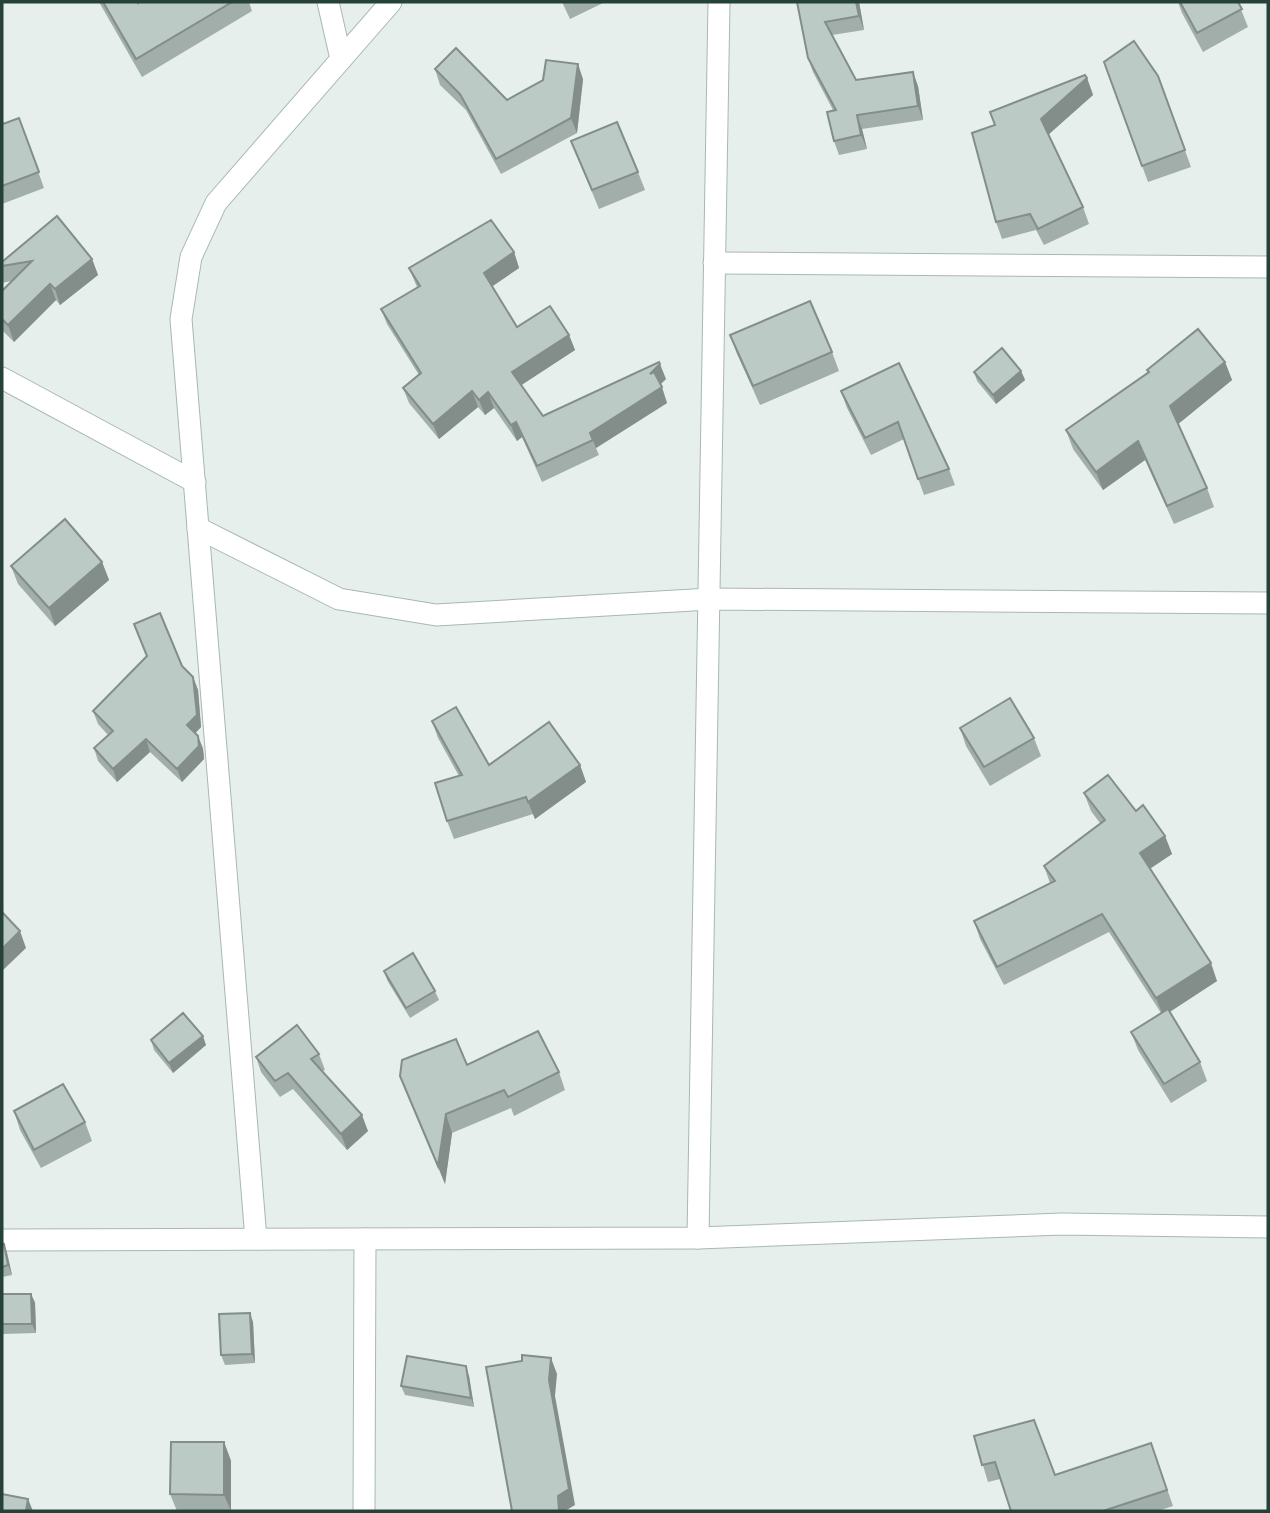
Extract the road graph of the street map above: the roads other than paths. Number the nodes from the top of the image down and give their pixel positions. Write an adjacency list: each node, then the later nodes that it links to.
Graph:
1 (328, 2): 4 (street)
2 (391, 2): 4 (street)
3 (719, 2): 5 (street)
4 (341, 59): 8 (street)
5 (714, 263): 6 (street); 10 (street)
6 (1268, 267)
7 (2, 378): 8 (street)
8 (195, 482): 9 (street)
9 (198, 528): 10 (street); 16 (street)
10 (710, 599): 11 (street); 13 (street)
11 (1268, 603)
12 (1268, 1227): 13 (street)
13 (698, 1238): 14 (street)
14 (365, 1239): 16 (street); 17 (street)
15 (2, 1240): 16 (street)
16 (256, 1240)
17 (364, 1511)

